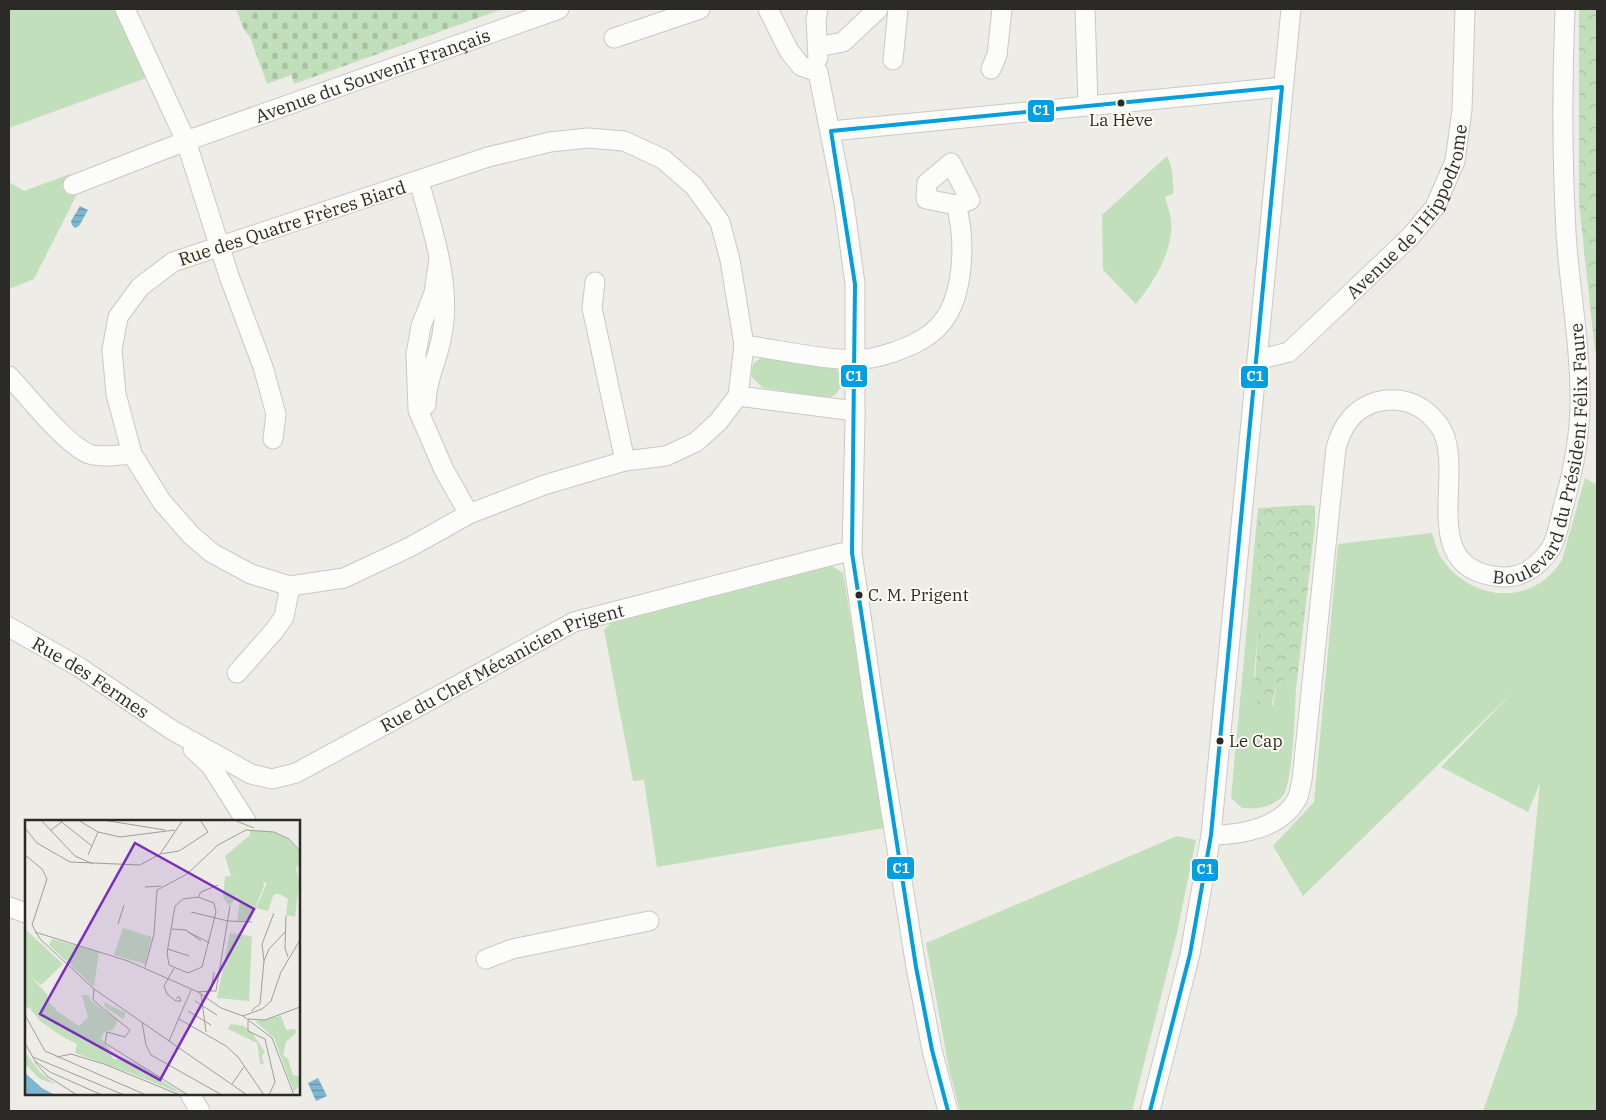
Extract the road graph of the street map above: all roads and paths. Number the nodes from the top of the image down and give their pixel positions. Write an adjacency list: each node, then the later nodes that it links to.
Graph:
1 (125, 9): 21 (street)
2 (559, 9): 21 (street, Avenue du Souvenir Français)
3 (700, 9): 13 (street)
4 (768, 9): 17 (street)
5 (818, 9): 14 (street)
6 (878, 9): 14 (street)
7 (898, 9): 15 (street)
8 (1002, 9): 16 (street)
9 (1085, 9): 19 (street)
10 (1291, 9): 18 (street)
11 (1465, 9): 29 (street, Avenue de l'Hippodrome)
12 (1565, 9): 43 (street, Boulevard du Président Félix Faure)
13 (614, 38)
14 (818, 47): 17 (street)
15 (893, 60)
16 (990, 70)
17 (818, 72): 20 (street)
18 (1282, 87): 19 (street); 29 (street)
19 (1088, 105): 20 (street)
20 (831, 131): 28 (street)
21 (186, 141): 23 (street, Avenue du Souvenir Français); 25 (street)
22 (419, 181): 25 (street, Rue des Quatre Frères Biard); 27 (street, Rue des Quatre Frères Biard); 36 (street)
23 (73, 185)
24 (956, 205): 28 (street)
25 (221, 246): 33 (street); 34 (street, Rue des Quatre Frères Biard)
26 (596, 282): 35 (street)
27 (744, 345): 28 (street); 31 (street, Rue des Quatre Frères Biard)
28 (855, 360): 32 (street)
29 (1257, 360): 43 (street)
30 (9, 376): 34 (street)
31 (738, 396): 32 (street); 35 (street)
32 (855, 411): 37 (street)
33 (273, 440)
34 (132, 454): 38 (street, Rue des Quatre Frères Biard)
35 (625, 461): 36 (street)
36 (469, 514): 38 (street)
37 (852, 553): 41 (street, Rue du Chef Mécanicien Prigent); 50 (street)
38 (290, 586): 40 (street)
39 (9, 626): 41 (street, Rue des Fermes)
40 (237, 673)
41 (172, 730): 42 (street)
42 (245, 820)
43 (1211, 835): 51 (street)
44 (9, 907): 45 (street)
45 (25, 914)
46 (649, 921): 47 (street)
47 (486, 959)
48 (191, 1095): 49 (street)
49 (200, 1111)
50 (948, 1111)
51 (1150, 1111)

